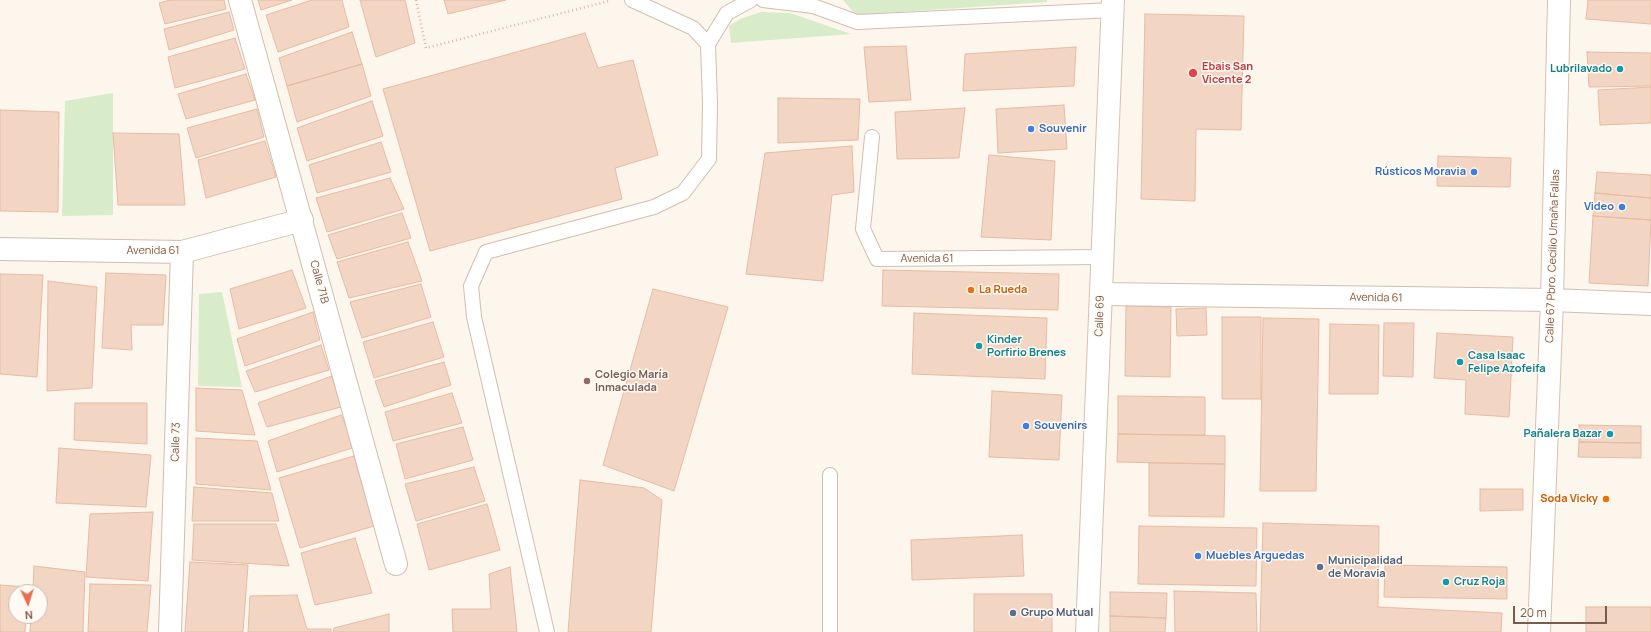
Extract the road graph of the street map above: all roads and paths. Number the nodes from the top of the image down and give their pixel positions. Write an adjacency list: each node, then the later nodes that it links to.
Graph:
1 (240, 0): 12 (street, Calle 71B)
2 (416, 0): 3 (path)
3 (613, 0)
4 (632, 0): 10 (lane)
5 (751, 0): 10 (lane)
6 (763, 0): 8 (lane)
7 (1559, 0): 17 (street, Calle 67 Pbro. Cecilio Umaña Fallas)
8 (811, 3): 9 (lane)
9 (1113, 5): 15 (street, Calle 69)
10 (708, 44): 22 (lane)
11 (872, 137): 15 (lane, Avenida 61)
12 (302, 220): 14 (street, Avenida 61); 20 (street, Calle 71B)
13 (0, 249): 14 (street, Avenida 61)
14 (182, 252): 21 (street, Calle 73)
15 (1102, 257): 16 (street, Calle 69)
16 (1101, 294): 17 (street, Avenida 61); 24 (street, Calle 69)
17 (1552, 300): 18 (street, Avenida 61); 25 (street, Calle 67 Pbro. Cecilio Umaña Fallas)
18 (1651, 304)
19 (830, 475): 23 (lane)
20 (396, 564)
21 (170, 632)
22 (547, 632)
23 (830, 632)
24 (1087, 632)
25 (1539, 632)

